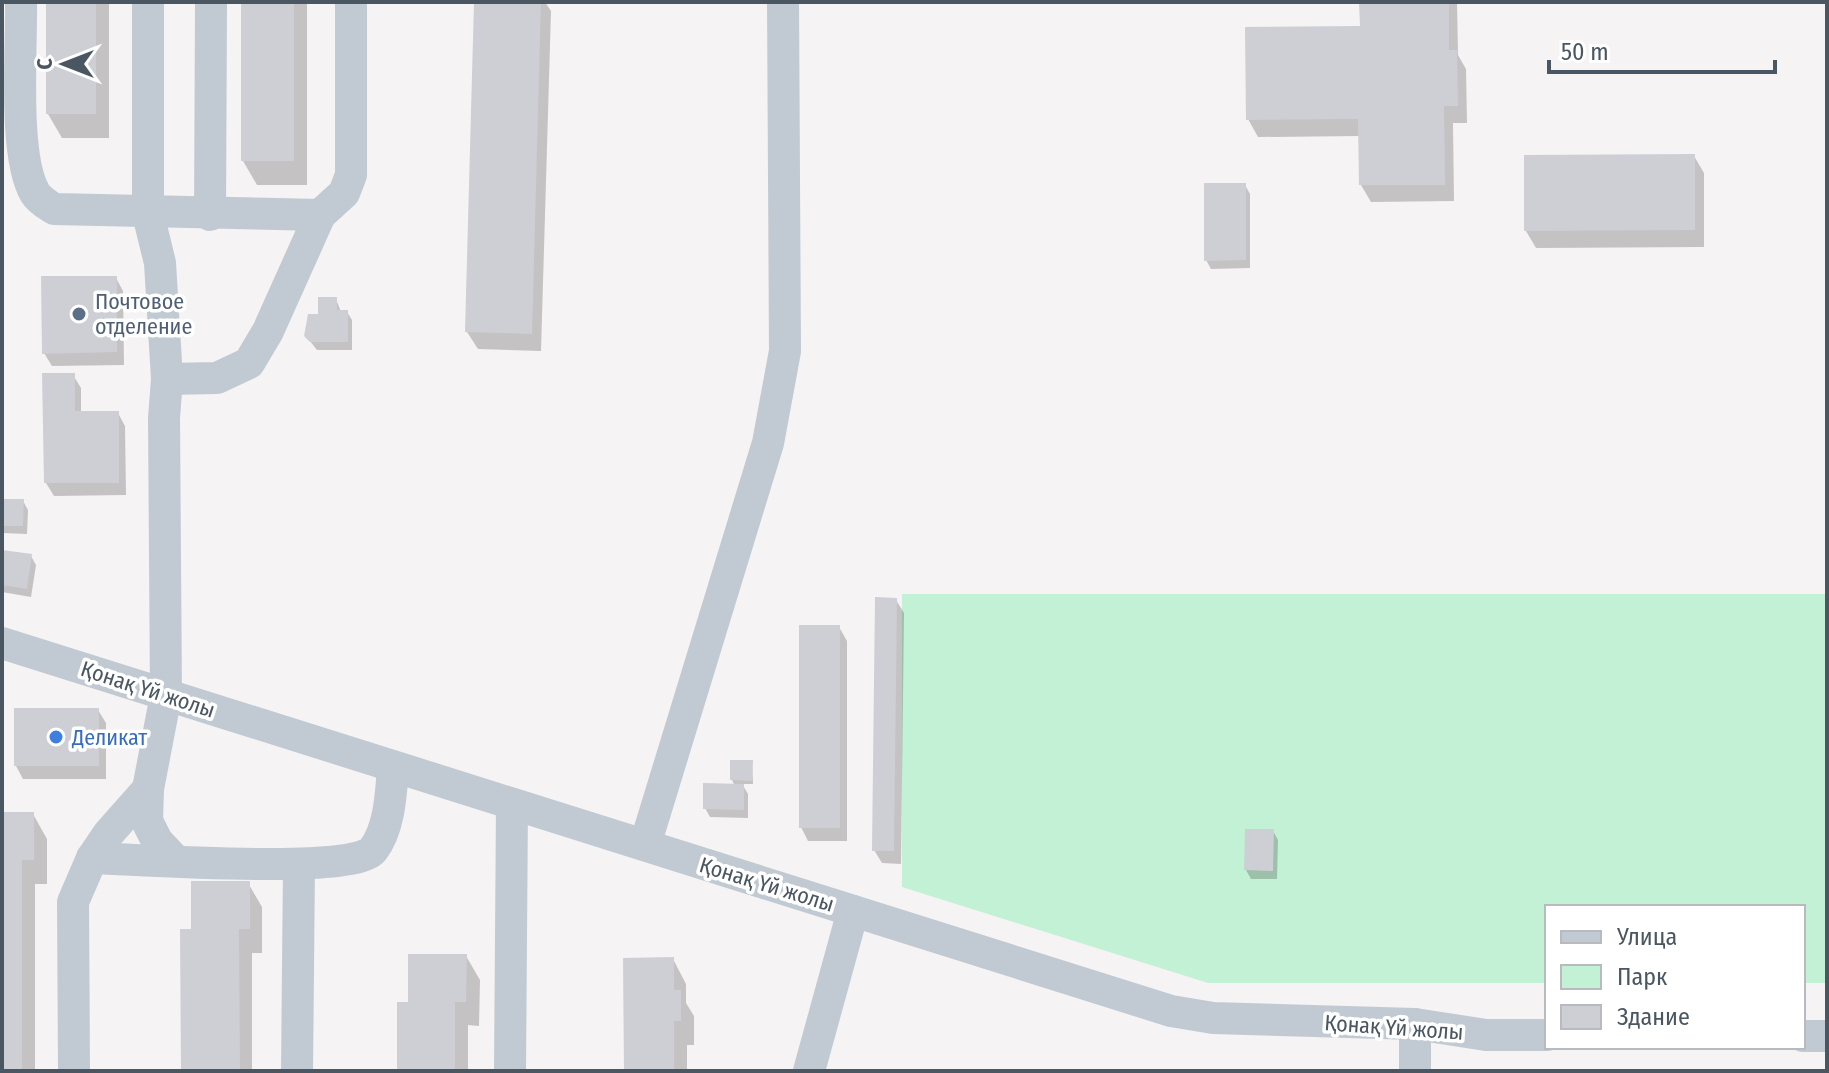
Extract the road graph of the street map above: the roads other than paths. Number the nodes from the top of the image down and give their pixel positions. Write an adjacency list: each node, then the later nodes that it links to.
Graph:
1 (21, 2): 6 (street)
2 (148, 2): 6 (street)
3 (211, 2): 7 (street)
4 (351, 2): 8 (street)
5 (783, 2): 15 (street)
6 (148, 214): 7 (street); 9 (street)
7 (210, 215): 8 (street)
8 (320, 215): 9 (street)
9 (167, 379): 11 (street)
10 (2, 643): 11 (street, Қонақ Үй жолы)
11 (166, 695): 12 (street, Қонақ Үй жолы); 13 (street)
12 (393, 767): 14 (street, Қонақ Үй жолы); 18 (street)
13 (148, 789): 16 (street); 17 (street)
14 (512, 804): 15 (street, Қонақ Үй жолы); 27 (street)
15 (645, 845): 19 (street, Қонақ Үй жолы)
16 (92, 858): 17 (street); 25 (street)
17 (175, 860): 18 (street)
18 (299, 864): 26 (street)
19 (853, 911): 20 (street); 21 (street, Қонақ Үй жолы)
20 (824, 1020): 28 (street); 29 (street)
21 (1415, 1024): 22 (street, Қонақ Үй жолы); 30 (street)
22 (1545, 1035)
23 (1805, 1036): 24 (street)
24 (1827, 1036)
25 (74, 1071)
26 (297, 1071)
27 (510, 1071)
28 (809, 1071)
29 (825, 1071)
30 (1415, 1071)

